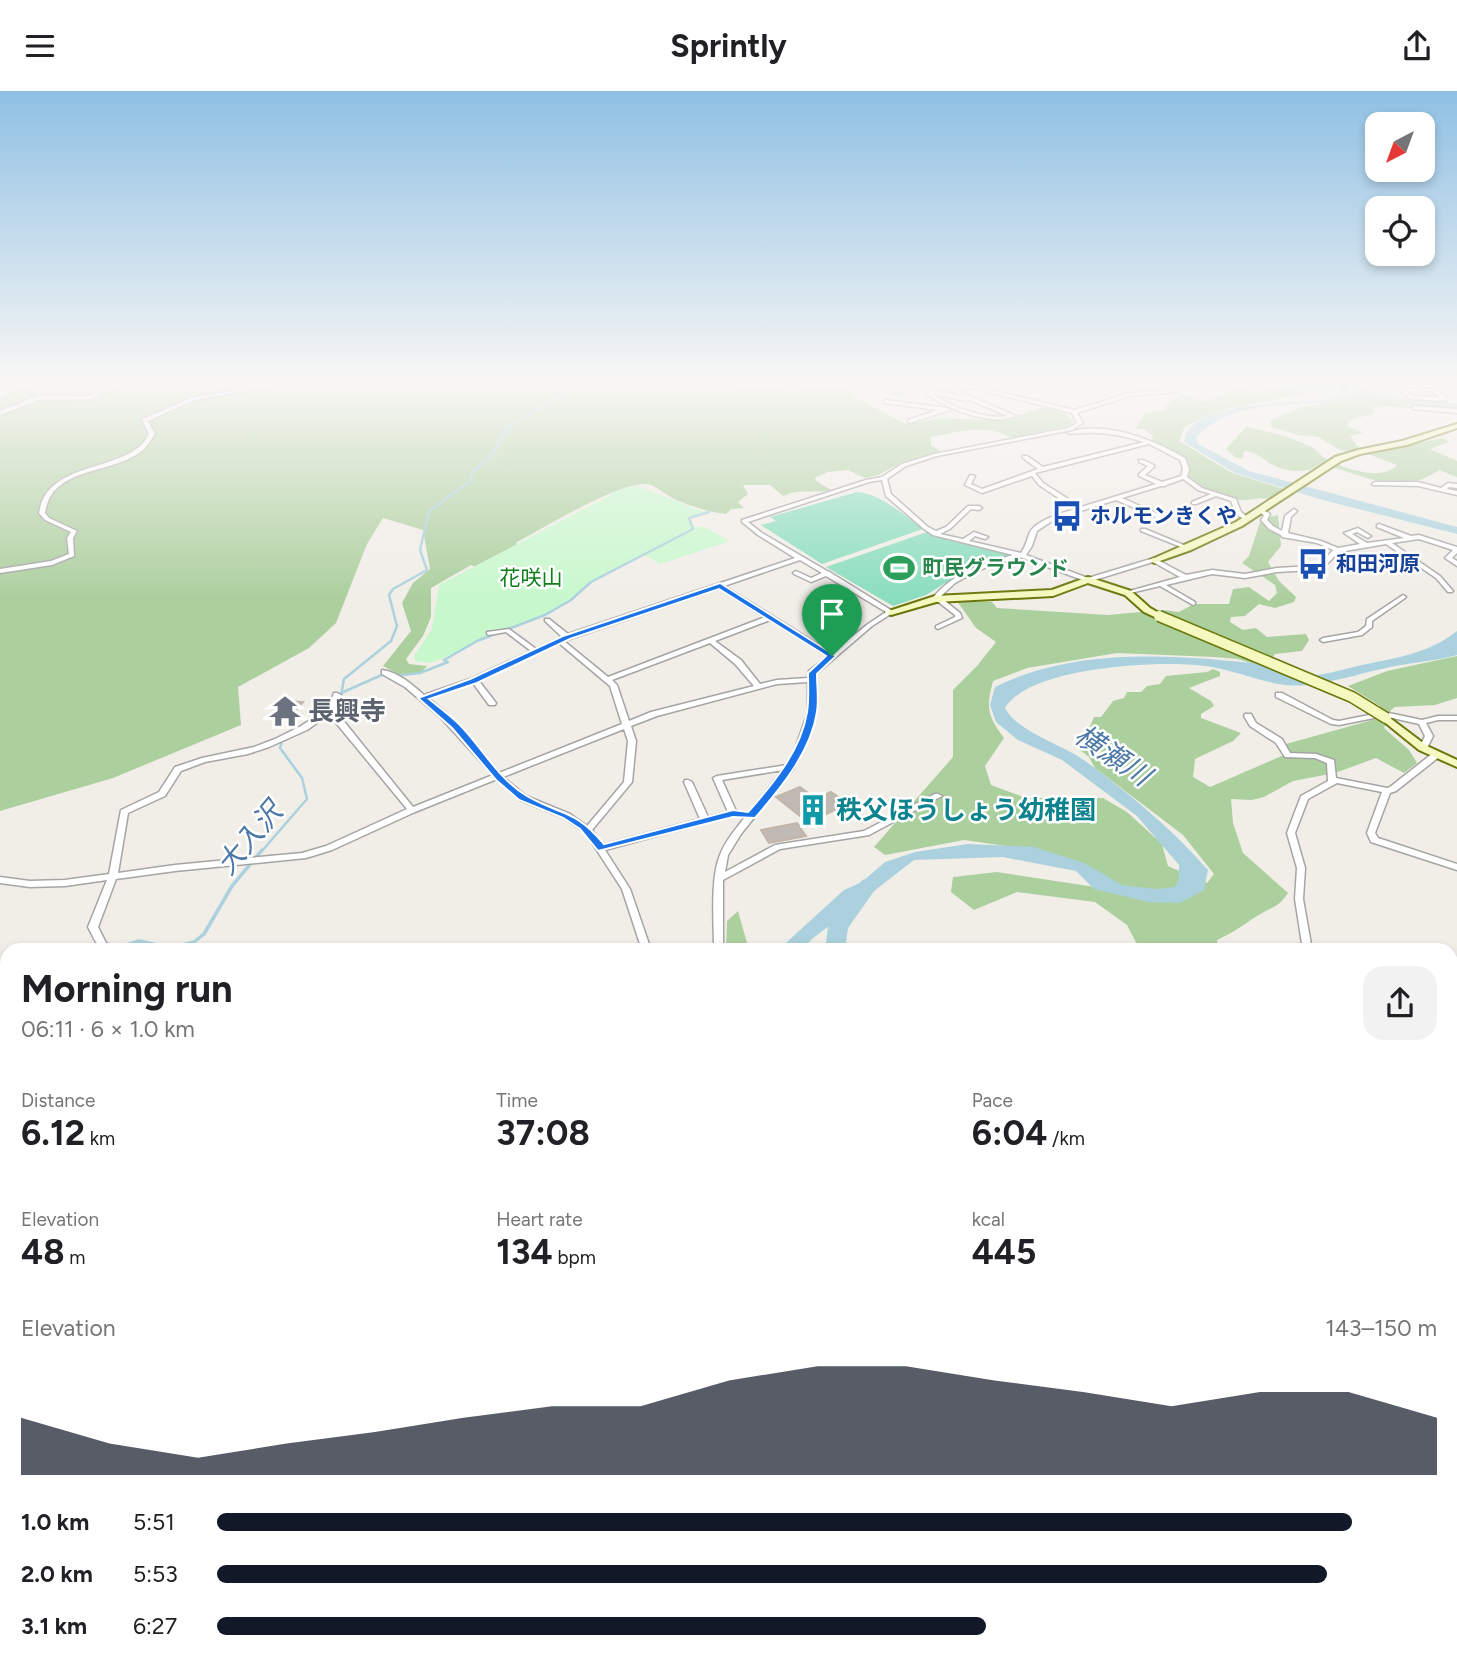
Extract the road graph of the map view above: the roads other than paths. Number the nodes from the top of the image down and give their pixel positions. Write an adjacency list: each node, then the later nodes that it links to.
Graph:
1 (128, 454): 49 (street)
2 (943, 454): 15 (street)
3 (1104, 454): 6 (street)
4 (1173, 454): 14 (street)
5 (1353, 454): 11 (street)
6 (1095, 456): 9 (street); 10 (street)
7 (1025, 457): 10 (street)
8 (1141, 461): 17 (street)
9 (1106, 462)
10 (1041, 468): 12 (street)
11 (1318, 472): 22 (street)
12 (1032, 474): 13 (street); 26 (street)
13 (972, 476)
14 (1184, 477): 17 (street); 21 (street)
15 (884, 478): 33 (street); 46 (street)
16 (1375, 484): 19 (street)
17 (1163, 485): 23 (street)
18 (1457, 486): 19 (street)
19 (1442, 490): 20 (street)
20 (1457, 493)
21 (1217, 494): 24 (street); 29 (street)
22 (1286, 494): 27 (street)
23 (1118, 499): 26 (street); 30 (street)
24 (1194, 503)
25 (979, 508): 33 (street)
26 (1079, 509): 45 (street)
27 (1260, 511): 29 (street); 34 (street)
28 (1294, 511): 34 (street)
29 (1247, 519): 42 (street)
30 (1154, 520)
31 (1379, 526): 37 (street)
32 (1143, 530): 42 (street)
33 (935, 534): 39 (street)
34 (1283, 534): 38 (street); 43 (street)
35 (1368, 536): 41 (street)
36 (985, 537): 39 (street)
37 (1411, 538): 40 (street); 44 (street)
38 (1300, 541)
39 (963, 542): 45 (street)
40 (1388, 543): 41 (street); 56 (street)
41 (1364, 544): 43 (street)
42 (1188, 548): 47 (street)
43 (1337, 550): 52 (street)
44 (1457, 550): 48 (street)
45 (1020, 555): 53 (street); 59 (street)
46 (802, 558): 51 (street); 55 (street)
47 (1154, 560): 52 (street); 53 (street)
48 (1457, 564)
49 (0, 571)
50 (796, 573): 51 (street)
51 (828, 573): 61 (street)
52 (1188, 577): 54 (street)
53 (1088, 580): 57 (street); 59 (street)
54 (1162, 585): 57 (street); 60 (street)
55 (720, 586): 62 (street); 66 (street)
56 (1450, 591)
57 (1128, 593): 85 (street, bridge)
58 (1403, 597): 68 (street)
59 (937, 599): 61 (street); 64 (street)
60 (1193, 603)
61 (891, 612): 70 (street)
62 (769, 618): 67 (street); 70 (street)
63 (547, 620): 66 (street)
64 (938, 627)
65 (489, 633): 69 (street)
66 (563, 639): 69 (street); 72 (street)
67 (710, 640): 72 (street); 75 (street)
68 (1322, 640)
69 (536, 652): 74 (street)
70 (832, 656): 73 (street)
71 (384, 672): 78 (street)
72 (609, 679): 84 (street)
73 (811, 680): 75 (street); 88 (street)
74 (475, 681): 78 (street); 79 (street)
75 (759, 687): 84 (street)
76 (337, 695): 80 (street)
77 (1279, 695): 83 (street)
78 (422, 698): 89 (street)
79 (492, 703)
80 (330, 714): 94 (street); 101 (street)
81 (1248, 716): 90 (street)
82 (1457, 718): 83 (street)
83 (1422, 722): 85 (street)
84 (628, 725): 89 (street); 98 (street)
85 (1423, 748): 86 (street)
86 (1436, 755): 87 (street); 92 (street)
87 (1457, 764)
88 (790, 767): 95 (street); 96 (street)
89 (499, 778): 94 (street); 98 (street)
90 (1332, 781): 92 (street); 107 (street)
91 (688, 782): 97 (street)
92 (1387, 791): 100 (street)
93 (938, 796): 102 (street)
94 (412, 810): 101 (street)
95 (733, 813): 96 (street); 97 (street)
96 (751, 816): 102 (street)
97 (705, 820): 99 (street)
98 (588, 830): 99 (street)
99 (602, 848): 105 (street)
100 (1457, 867)
101 (113, 876): 103 (street); 104 (street)
102 (719, 879): 106 (street)
103 (0, 880)
104 (102, 943)
105 (644, 943)
106 (719, 943)
107 (1306, 943)

